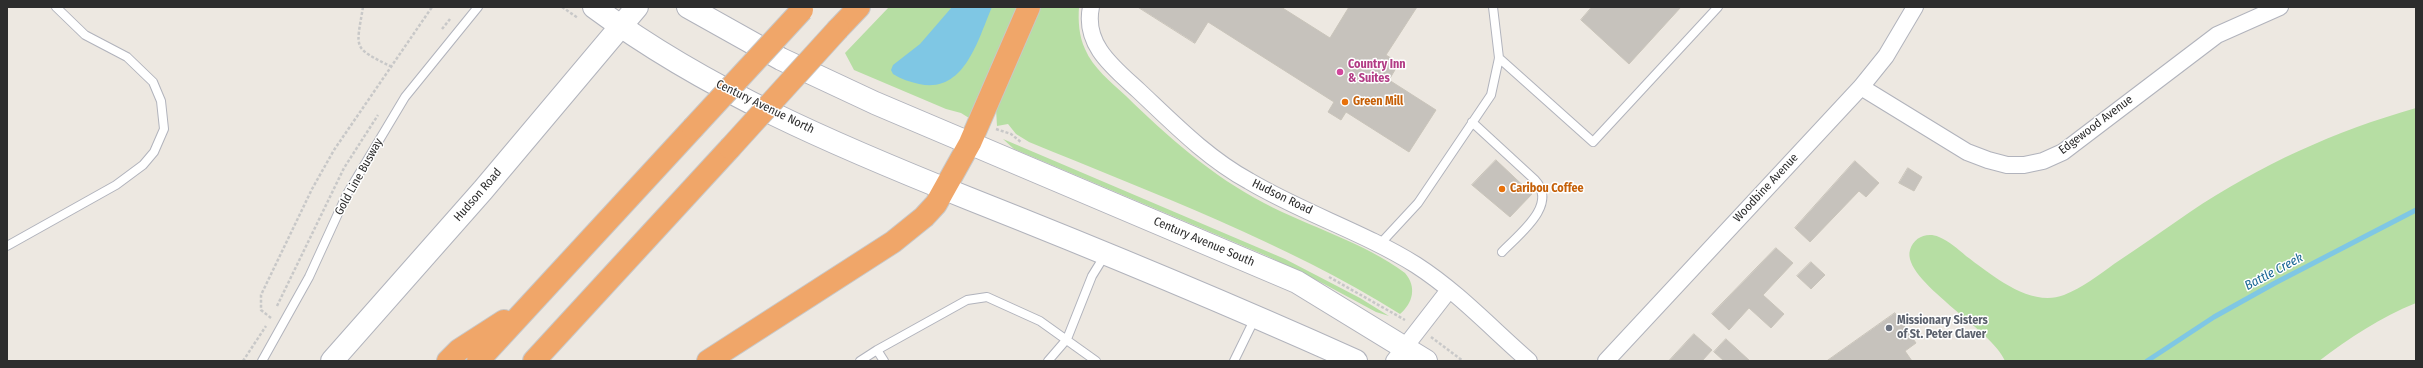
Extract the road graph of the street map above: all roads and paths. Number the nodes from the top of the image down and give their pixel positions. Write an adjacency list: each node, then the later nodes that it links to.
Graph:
1 (56, 7): 24 (lane)
2 (363, 7): 18 (path)
3 (432, 7): 18 (path)
4 (478, 7): 35 (lane, Gold Line Busway)
5 (594, 7): 16 (main road, Century Avenue North)
6 (637, 7): 16 (main road, Hudson Road)
7 (688, 7): 21 (main road)
8 (859, 7): 39 (highway, bridge)
9 (1029, 7): 21 (highway)
10 (1091, 7): 23 (street, Hudson Road)
11 (1493, 7): 17 (lane)
12 (1718, 7): 17 (lane)
13 (1916, 7): 19 (street, Woodbine Avenue)
14 (2280, 7): 19 (street, Edgewood Avenue)
15 (803, 9): 28 (highway, bridge)
16 (620, 26): 22 (main road, Century Avenue North); 36 (main road, Hudson Road)
17 (1500, 58): 20 (lane)
18 (392, 67): 29 (path)
19 (1861, 87): 50 (street, Woodbine Avenue)
20 (1472, 122): 23 (lane); 25 (lane)
21 (970, 143): 22 (highway); 34 (main road, Century Avenue South)
22 (945, 190): 26 (main road); 40 (highway)
23 (1380, 244): 27 (street, Hudson Road)
24 (7, 246)
25 (1502, 252)
26 (1105, 255): 30 (main road); 31 (lane)
27 (1449, 290): 34 (street); 49 (street)
28 (532, 303): 37 (highway); 38 (highway)
29 (271, 318)
30 (1255, 318): 45 (lane); 46 (main road)
31 (1067, 339): 33 (lane); 43 (lane); 44 (lane)
32 (1440, 344): 48 (path)
33 (877, 350): 41 (lane); 42 (lane)
34 (1399, 354): 47 (main road, Century Avenue South)
35 (262, 361)
36 (332, 361)
37 (448, 361)
38 (478, 361)
39 (534, 361)
40 (708, 361)
41 (860, 361)
42 (884, 361)
43 (1048, 361)
44 (1096, 361)
45 (1234, 361)
46 (1356, 361)
47 (1426, 361)
48 (1464, 361)
49 (1529, 361)
50 (1606, 361)

